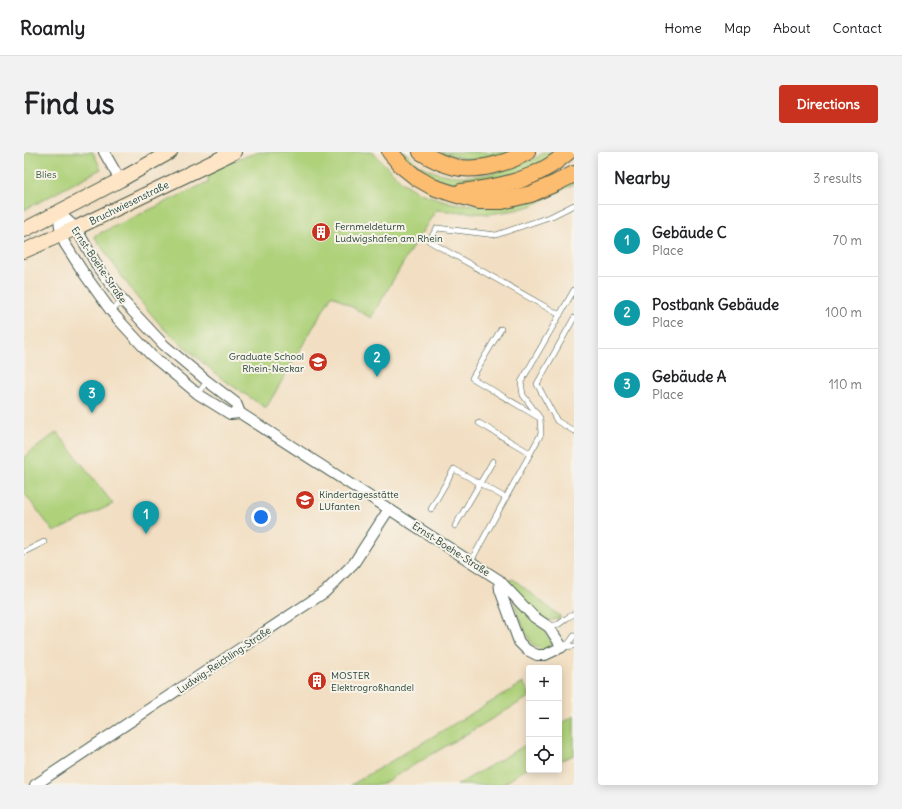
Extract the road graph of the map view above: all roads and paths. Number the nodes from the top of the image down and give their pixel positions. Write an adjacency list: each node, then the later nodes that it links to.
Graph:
1 (104, 152): 9 (street)
2 (170, 152): 9 (main road)
3 (234, 152): 13 (main road, Bruchwiesenstraße)
4 (390, 152): 10 (highway)
5 (421, 152): 6 (highway)
6 (527, 152)
7 (568, 152): 10 (highway)
8 (574, 174): 10 (highway)
9 (120, 180): 12 (main road)
10 (451, 193)
11 (574, 205): 20 (lane)
12 (58, 212): 13 (street, Ernst-Boehe-Straße); 14 (main road); 15 (street, Ernst-Boehe-Straße)
13 (76, 228): 15 (main road, Bruchwiesenstraße); 18 (street, Ernst-Boehe-Straße)
14 (24, 230)
15 (61, 235): 16 (main road, Bruchwiesenstraße); 19 (street, Ernst-Boehe-Straße)
16 (24, 251)
17 (574, 290): 20 (lane)
18 (123, 301): 19 (lane); 23 (street, Ernst-Boehe-Straße)
19 (111, 311): 24 (street, Ernst-Boehe-Straße)
20 (560, 315): 26 (lane)
21 (574, 318): 28 (lane)
22 (501, 329): 26 (lane)
23 (207, 381): 24 (lane); 25 (street, Ernst-Boehe-Straße)
24 (198, 394): 25 (street, Ernst-Boehe-Straße)
25 (240, 413): 33 (street, Ernst-Boehe-Straße)
26 (540, 418): 29 (lane)
27 (479, 423): 29 (lane)
28 (574, 431)
29 (530, 453): 32 (lane)
30 (493, 461): 31 (lane)
31 (480, 483): 32 (lane); 34 (lane); 35 (lane)
32 (506, 498): 38 (lane)
33 (389, 509): 38 (street, Ernst-Boehe-Straße); 45 (street, Ludwig-Reichling-Straße)
34 (430, 509)
35 (455, 526)
36 (44, 542): 37 (lane)
37 (24, 552)
38 (471, 561): 39 (street, Ernst-Boehe-Straße)
39 (499, 580): 41 (street, Ernst-Boehe-Straße); 44 (street, Ernst-Boehe-Straße)
40 (574, 614): 41 (lane)
41 (549, 627): 44 (street, Ernst-Boehe-Straße)
42 (574, 636): 44 (lane)
43 (574, 646): 44 (lane)
44 (562, 647)
45 (35, 785)

